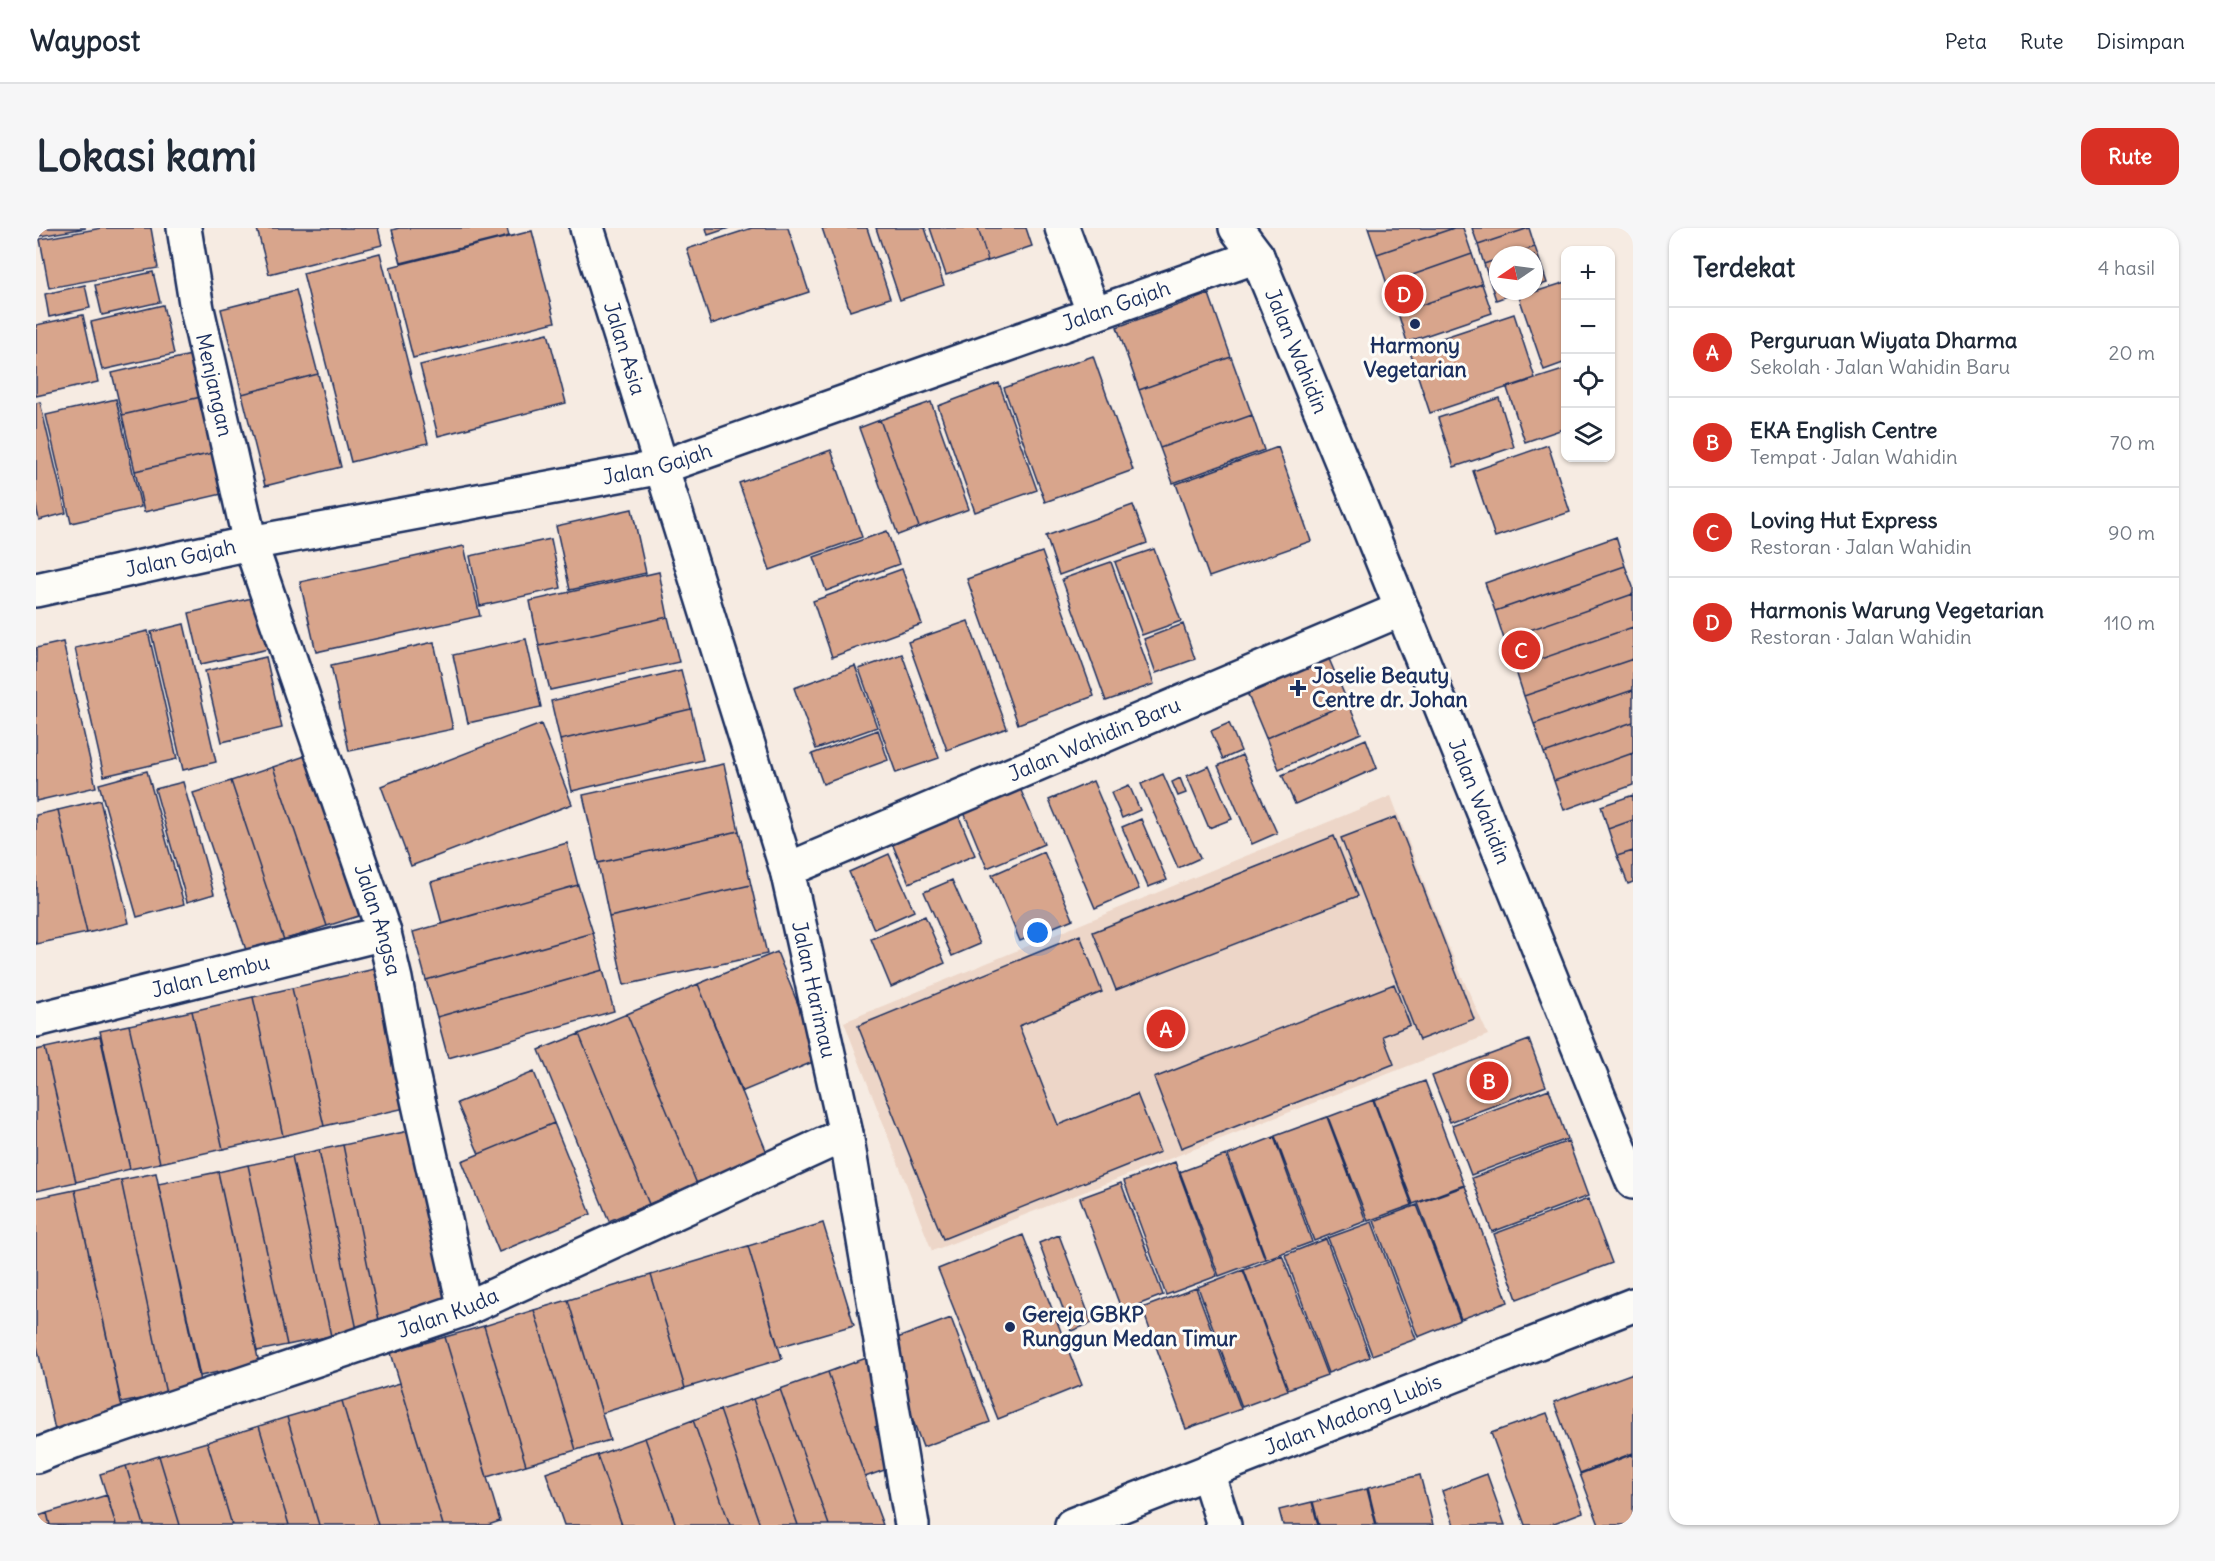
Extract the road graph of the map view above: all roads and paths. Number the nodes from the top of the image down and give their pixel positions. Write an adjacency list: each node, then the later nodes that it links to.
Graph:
1 (184, 228): 8 (street, Menjangan)
2 (587, 228): 7 (street, Jalan Asia)
3 (1062, 228): 6 (street)
4 (1236, 228): 5 (street, Jalan Wahidin)
5 (1255, 242): 6 (street, Jalan Gajah); 10 (street, Jalan Wahidin)
6 (1094, 314): 7 (street, Jalan Gajah)
7 (662, 467): 8 (street, Jalan Gajah); 11 (street, Jalan Harimau)
8 (250, 543): 9 (street, Jalan Gajah); 12 (street, Jalan Angsa)
9 (36, 590)
10 (1402, 609): 11 (street, Jalan Wahidin Baru); 15 (street, Jalan Wahidin)
11 (787, 870): 14 (street, Jalan Harimau)
12 (384, 933): 13 (street, Jalan Lembu); 17 (street, Jalan Angsa)
13 (36, 1020)
14 (846, 1134): 17 (street, Jalan Kuda); 20 (street, Jalan Harimau)
15 (1633, 1182)
16 (1633, 1305): 19 (street, Jalan Madong Lubis)
17 (465, 1309): 18 (street, Jalan Kuda)
18 (36, 1456)
19 (1207, 1472): 21 (street, Jalan Madong Lubis); 22 (street)
20 (912, 1525)
21 (1072, 1525)
22 (1224, 1525)

